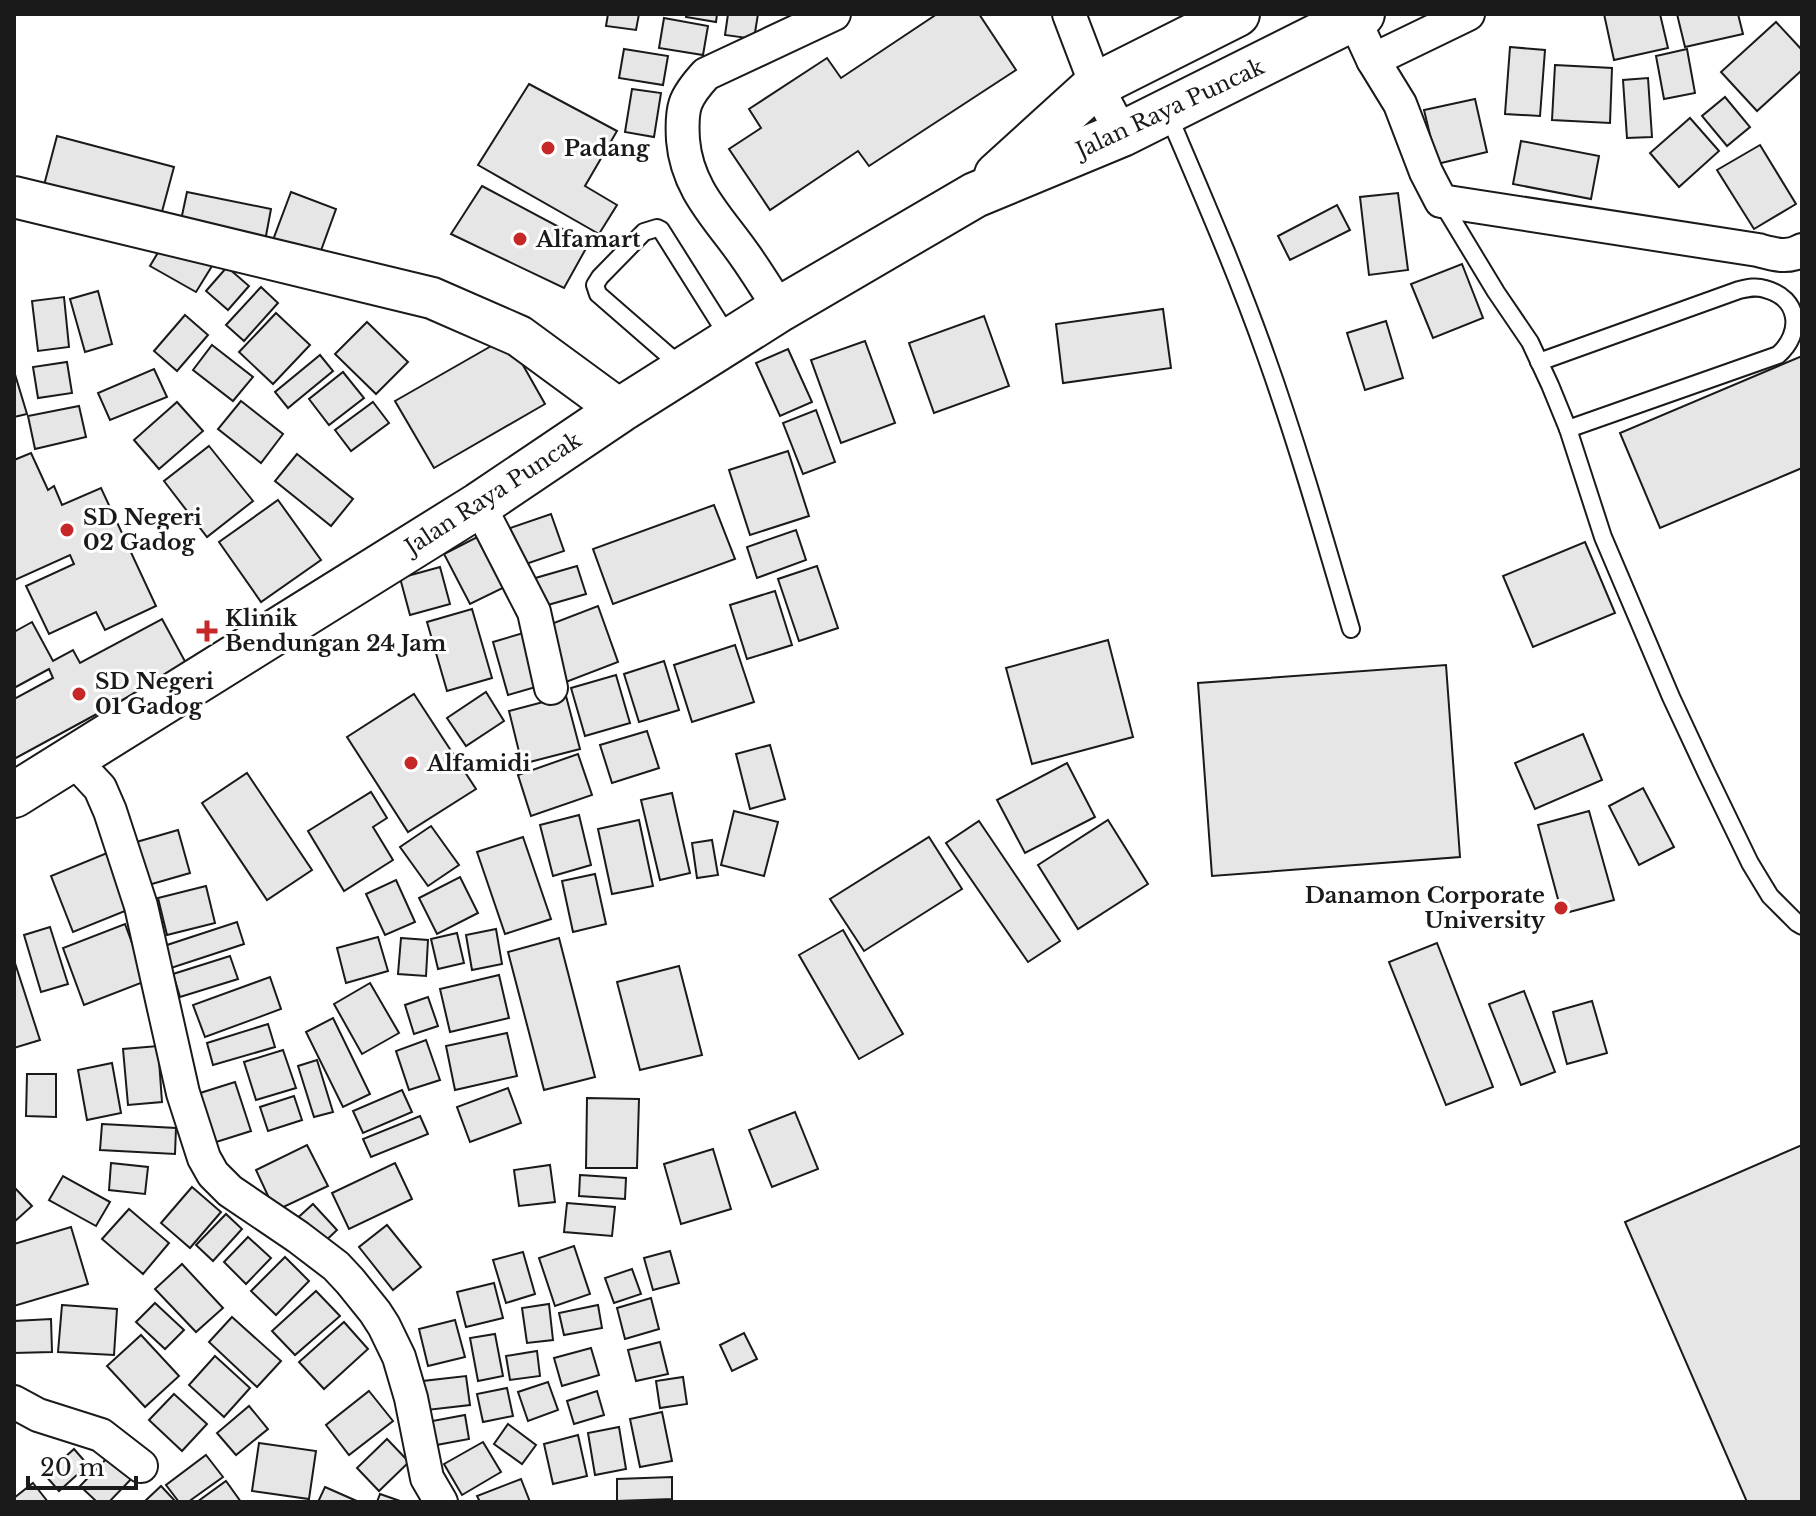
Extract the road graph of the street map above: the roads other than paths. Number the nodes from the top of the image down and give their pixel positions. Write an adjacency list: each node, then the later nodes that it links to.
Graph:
1 (834, 14): 14 (street)
2 (1069, 14): 7 (street)
3 (1237, 14): 7 (highway, Jalan Raya Puncak)
4 (1468, 14): 6 (street)
5 (1358, 16): 6 (street); 8 (highway, Jalan Raya Puncak)
6 (1373, 60): 12 (street)
7 (1096, 85): 9 (street); 10 (highway, Jalan Raya Puncak)
8 (1167, 112): 9 (highway, Jalan Raya Puncak); 21 (lane)
9 (1122, 134): 10 (highway, Jalan Raya Puncak)
10 (975, 195): 14 (highway, Jalan Raya Puncak)
11 (14, 197): 18 (street)
12 (1441, 201): 13 (street); 16 (lane)
13 (1802, 250)
14 (780, 309): 15 (highway, Jalan Raya Puncak)
15 (730, 340): 17 (highway, Jalan Raya Puncak); 17 (lane)
16 (1539, 362): 19 (lane); 19 (lane)
17 (685, 369): 18 (highway, Jalan Raya Puncak)
18 (620, 410): 20 (highway, Jalan Raya Puncak)
19 (1568, 429): 25 (lane)
20 (479, 505): 22 (street); 23 (highway, Jalan Raya Puncak)
21 (1351, 629)
22 (551, 688)
23 (73, 759): 24 (highway, Jalan Raya Puncak); 28 (street)
24 (14, 795)
25 (1802, 926)
26 (14, 1402): 27 (street)
27 (141, 1466)
28 (441, 1502)

